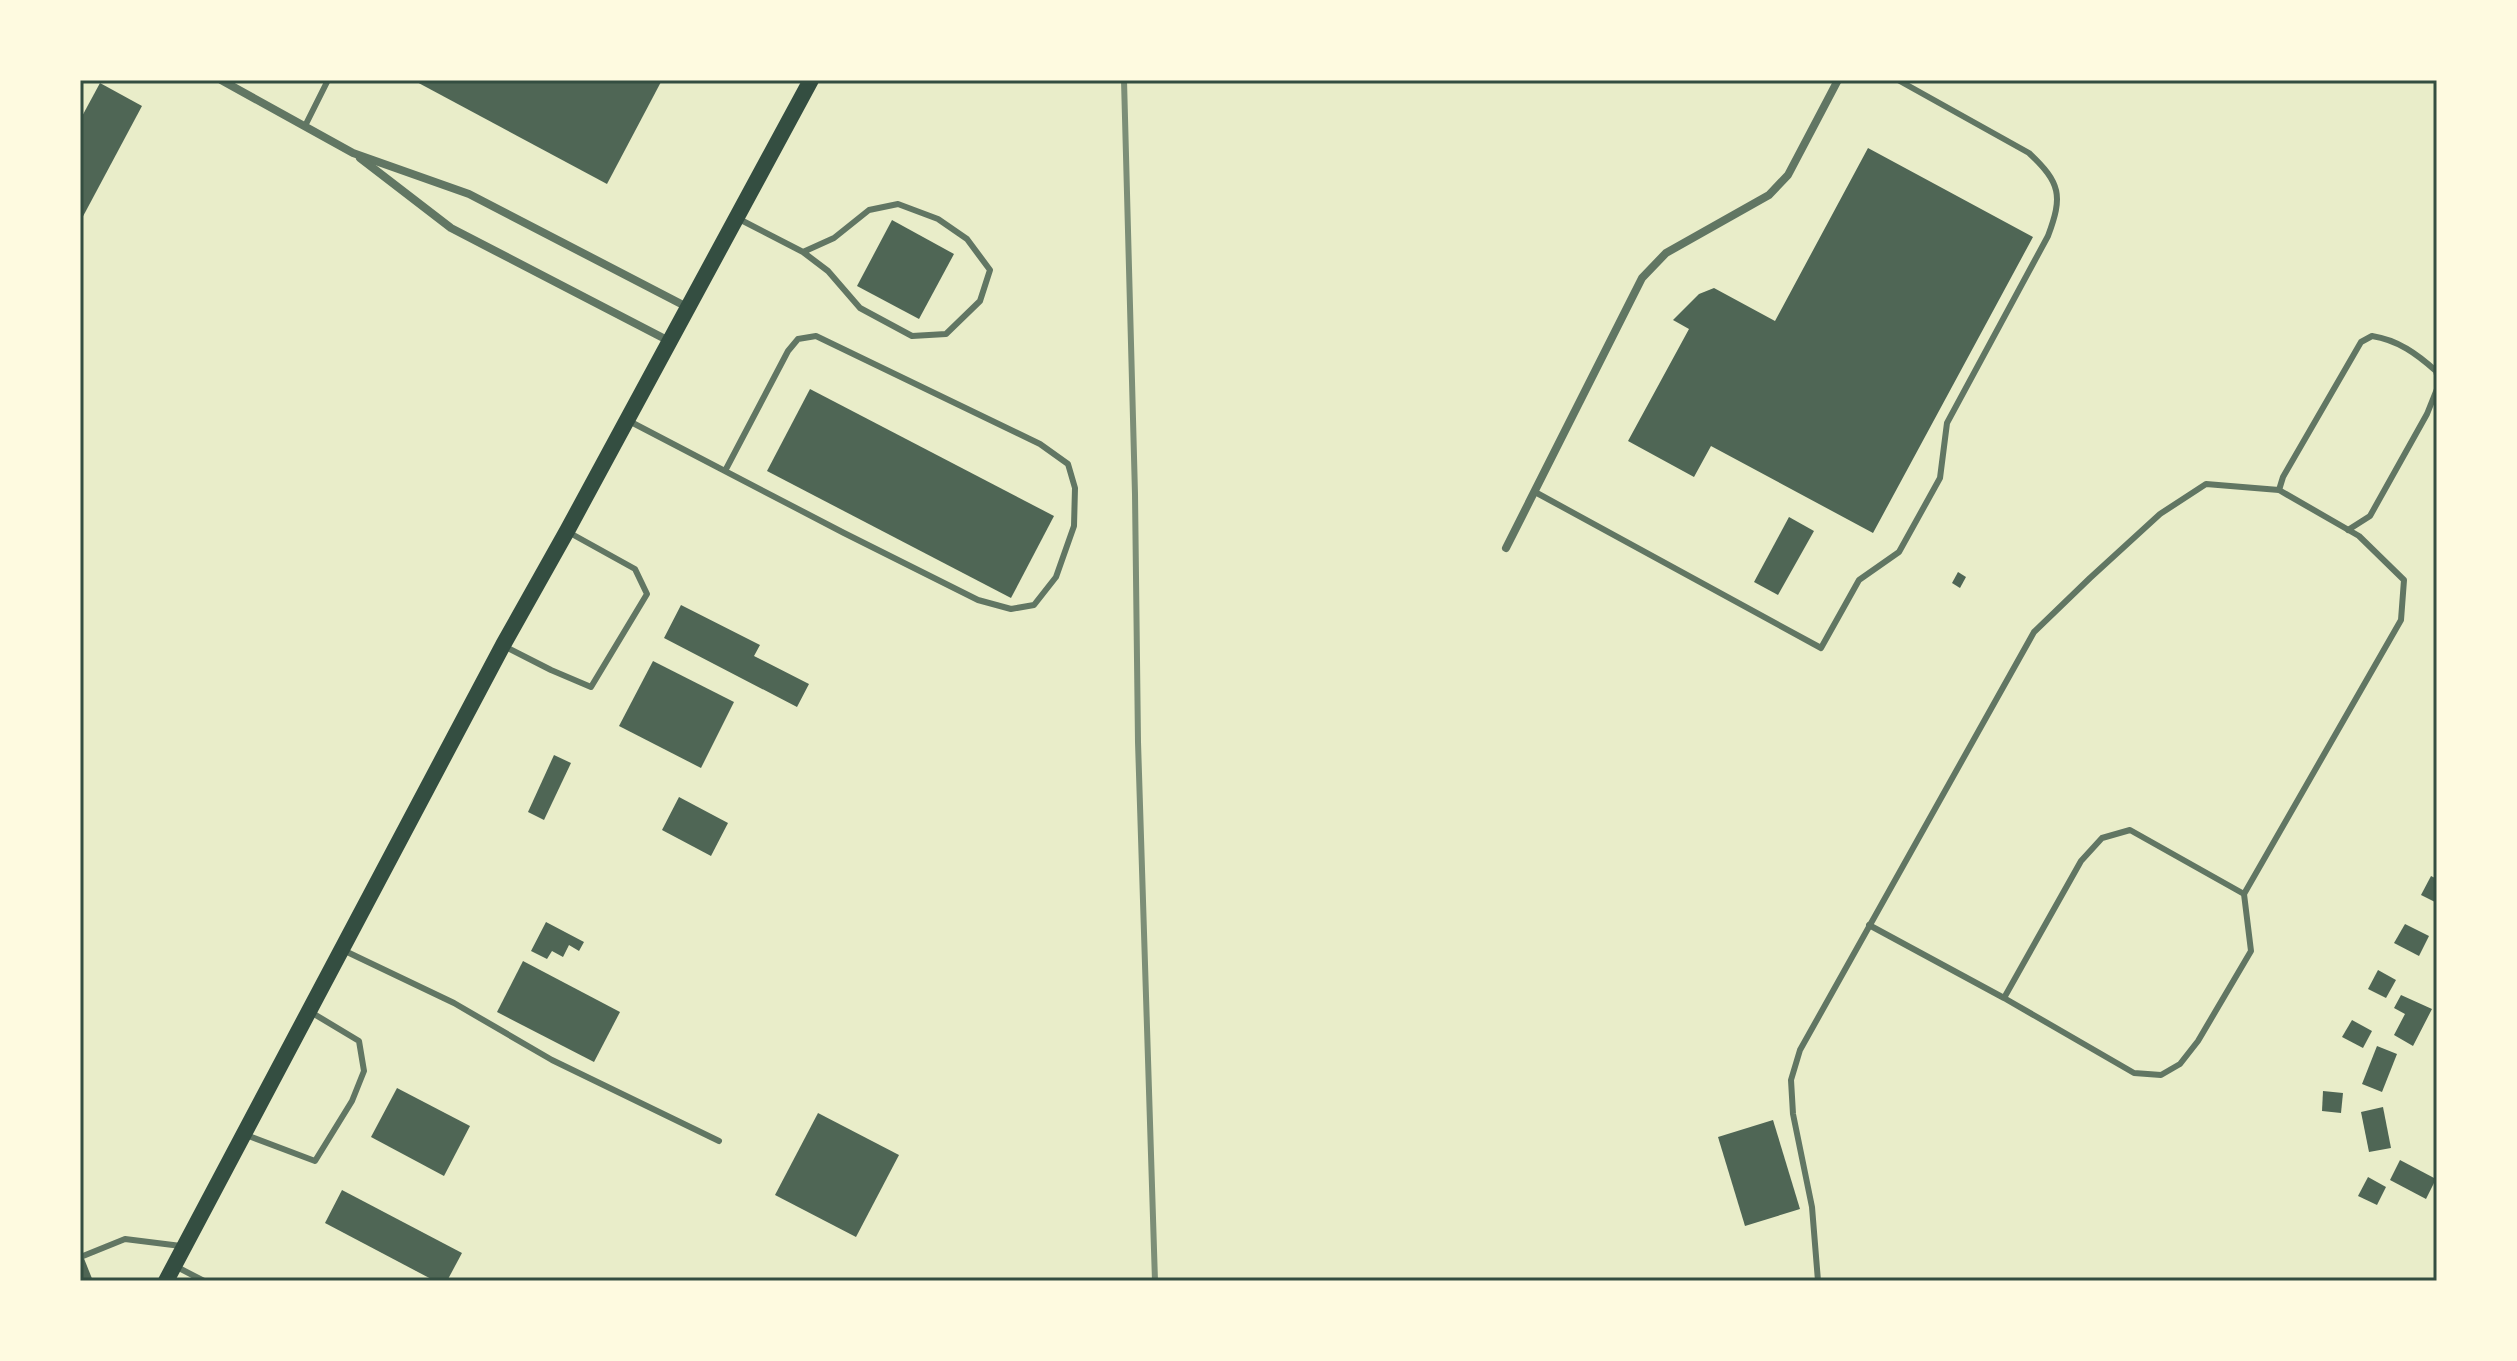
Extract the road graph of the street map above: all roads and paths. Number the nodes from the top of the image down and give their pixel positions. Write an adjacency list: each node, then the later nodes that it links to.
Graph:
1 (221, 80): 6 (street)
2 (328, 80): 6 (lane)
3 (811, 80): 8 (main road)
4 (1838, 80): 17 (street)
5 (1898, 80): 17 (lane)
6 (305, 126): 7 (street)
7 (353, 153): 10 (street); 11 (street)
8 (736, 217): 9 (lane); 10 (main road)
9 (803, 252): 9 (lane)
10 (687, 307): 11 (main road)
11 (669, 341): 14 (main road)
12 (2437, 375): 16 (lane)
13 (2437, 389): 18 (lane)
14 (626, 420): 15 (lane); 19 (main road)
15 (725, 471): 15 (lane)
16 (2279, 490): 18 (lane); 23 (lane)
17 (1535, 492): 20 (street)
18 (2348, 530): 22 (lane)
19 (567, 531): 21 (main road); 21 (lane)
20 (1506, 548)
21 (503, 645): 24 (main road)
22 (2244, 894): 25 (lane); 25 (lane)
23 (1869, 925): 25 (lane); 34 (lane)
24 (342, 949): 26 (main road); 28 (lane)
25 (2004, 998)
26 (309, 1011): 27 (main road); 27 (lane)
27 (244, 1135): 29 (main road)
28 (719, 1141)
29 (184, 1247): 30 (lane); 31 (main road)
30 (83, 1256)
31 (174, 1265): 32 (main road); 33 (lane)
32 (166, 1281)
33 (204, 1281)
34 (1818, 1281)

